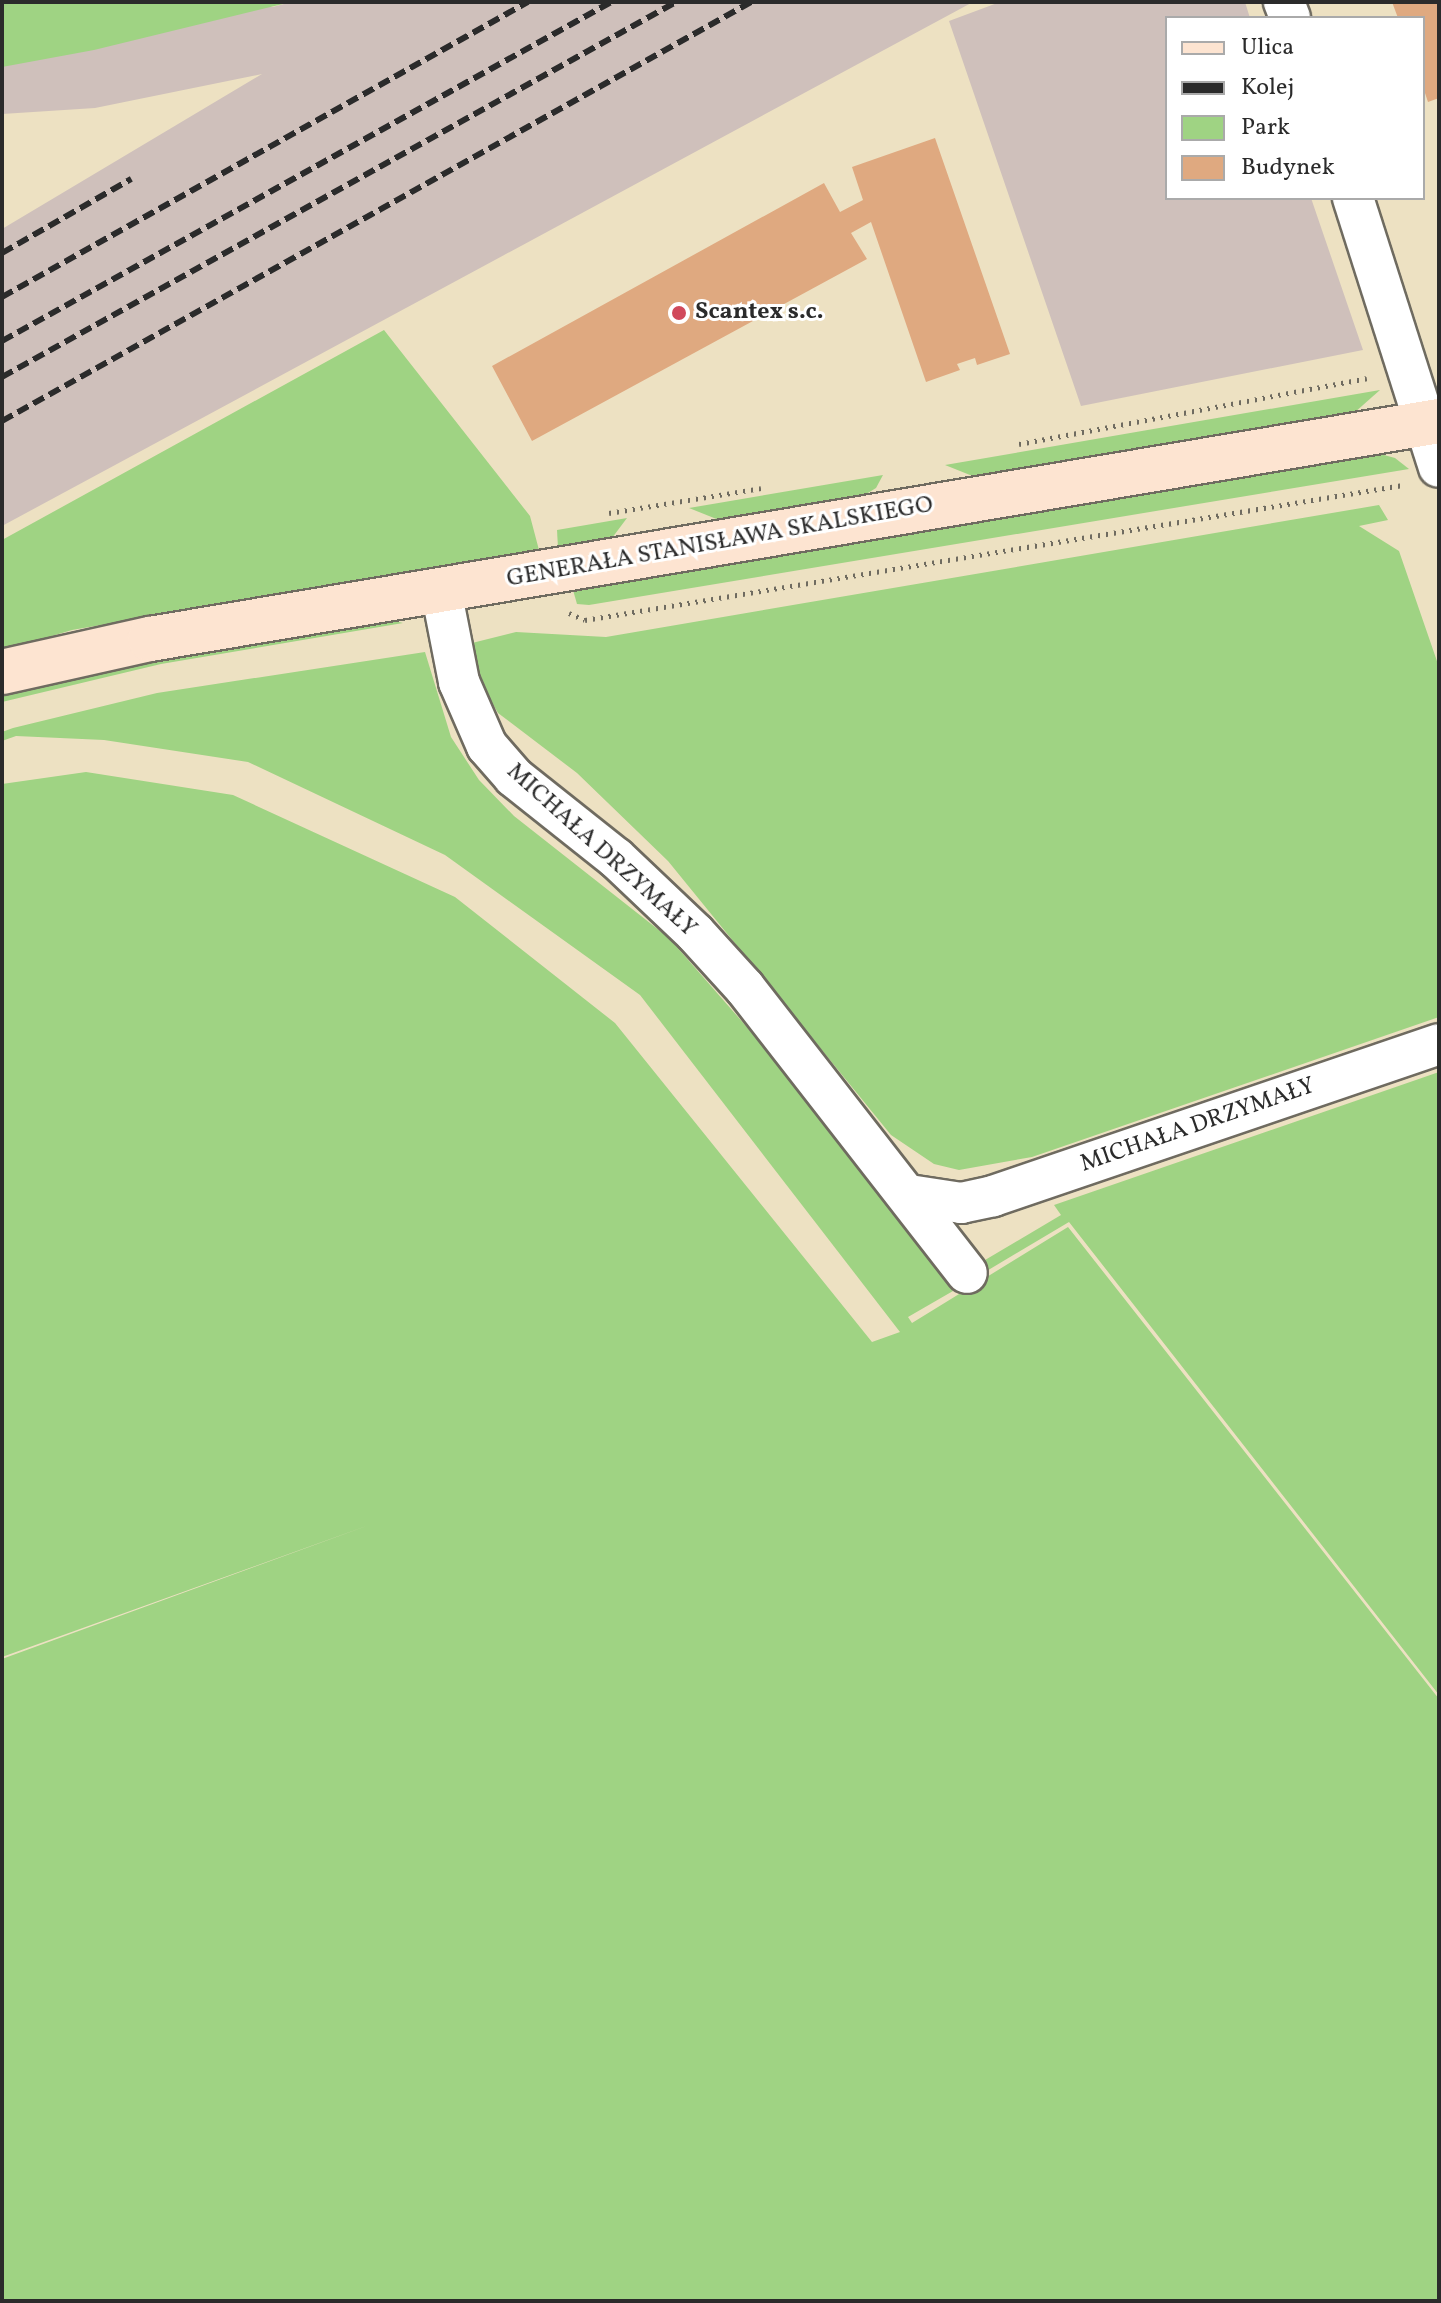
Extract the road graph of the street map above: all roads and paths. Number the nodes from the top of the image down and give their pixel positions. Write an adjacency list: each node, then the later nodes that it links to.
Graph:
1 (1354, 200): 2 (street)
2 (1433, 423): 3 (street); 4 (street, GENERAŁA STANISŁAWA SKALSKIEGO)
3 (1424, 476): 5 (path)
4 (441, 590): 6 (street, GENERAŁA STANISŁAWA SKALSKIEGO); 8 (street, MICHAŁA DRZYMAŁY)
5 (564, 612)
6 (2, 672)
7 (1439, 1044): 8 (street, MICHAŁA DRZYMAŁY)
8 (909, 1195): 9 (street, MICHAŁA DRZYMAŁY)
9 (967, 1273)

